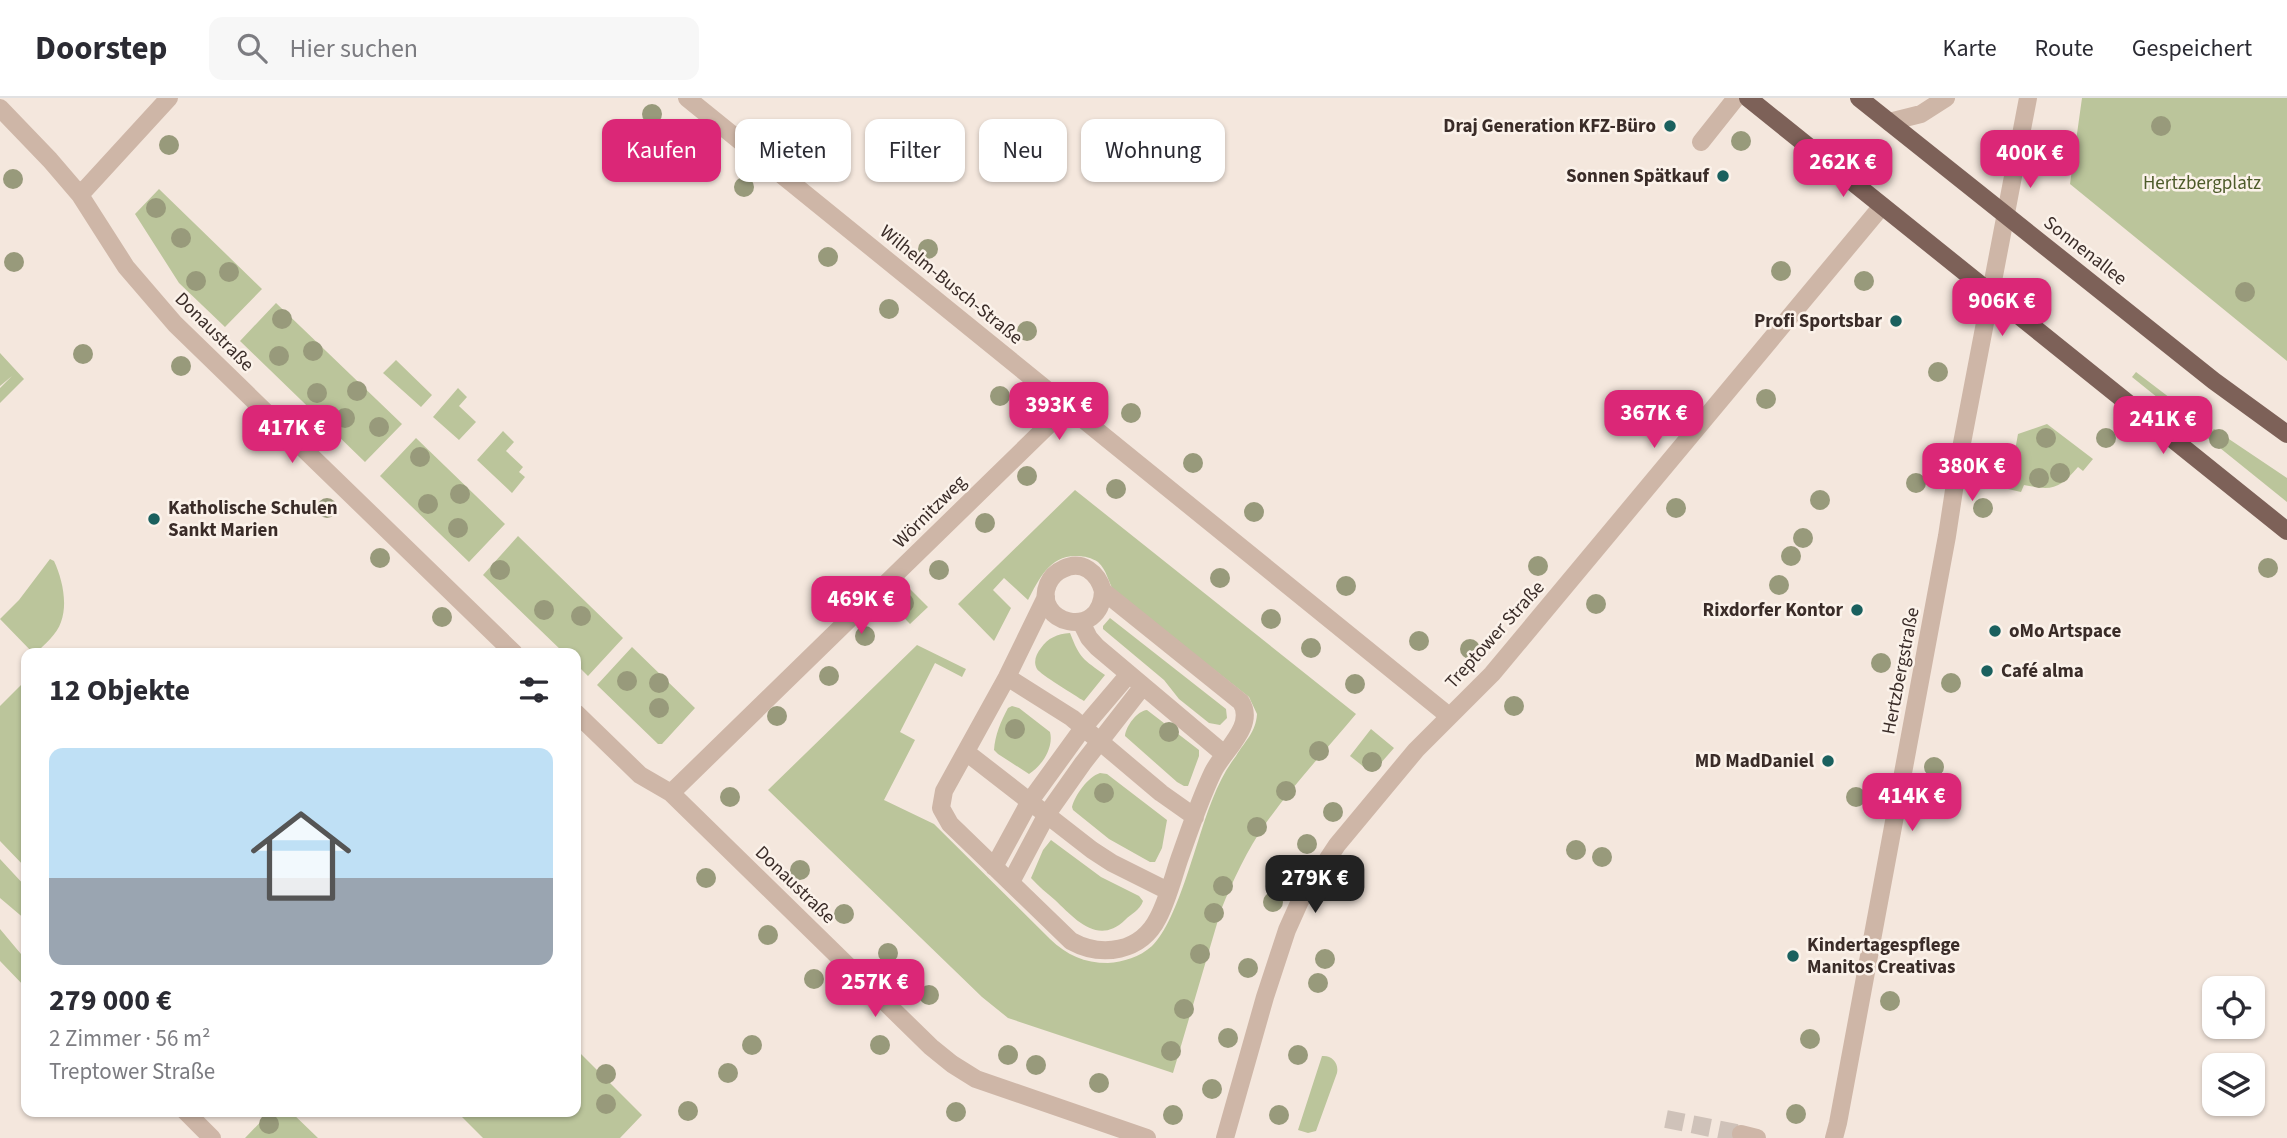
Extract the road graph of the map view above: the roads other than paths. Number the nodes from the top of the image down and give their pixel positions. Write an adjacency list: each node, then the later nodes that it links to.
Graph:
1 (169, 98): 11 (street)
2 (687, 98): 15 (street, Wilhelm-Busch-Straße)
3 (1736, 98): 10 (street)
4 (1748, 98): 12 (main road)
5 (1859, 98): 9 (main road, Sonnenallee)
6 (1946, 98): 9 (street)
7 (2028, 98): 13 (street)
8 (0, 108): 11 (street, Donaustraße)
9 (1889, 122): 13 (main road, Sonnenallee)
10 (1702, 142)
11 (80, 195): 21 (street, Donaustraße)
12 (1882, 206): 14 (main road); 25 (street, Treptower Straße)
13 (2006, 215): 14 (street, Hertzbergstraße); 16 (main road, Sonnenallee)
14 (1992, 293): 17 (main road); 42 (street, Hertzbergstraße)
15 (1068, 406): 25 (street, Wilhelm-Busch-Straße); 31 (street, Wörnitzweg)
16 (2287, 435)
17 (2287, 531)
18 (1103, 591): 19 (street); 20 (street); 30 (street)
19 (1046, 597): 20 (street); 23 (street)
20 (1082, 622): 22 (street)
21 (509, 648)
22 (1129, 674): 24 (street); 27 (street)
23 (1007, 677): 27 (street); 29 (street)
24 (1143, 686): 28 (street); 30 (street)
25 (1449, 716): 41 (street, Treptower Straße)
26 (581, 718): 31 (street, Donaustraße)
27 (1083, 728): 28 (street); 32 (street)
28 (1100, 742): 33 (street); 34 (street)
29 (966, 752): 32 (street); 35 (street)
30 (1224, 754): 34 (street)
31 (671, 793): 40 (street, Donaustraße)
32 (1030, 801): 33 (street); 35 (street)
33 (1047, 814): 36 (street); 37 (street)
34 (1195, 817): 37 (street)
35 (994, 867): 36 (street)
36 (1011, 883): 37 (street)
37 (1168, 891)
38 (191, 1117): 39 (street)
39 (212, 1138)
40 (1147, 1138)
41 (1225, 1138)
42 (1834, 1138)

